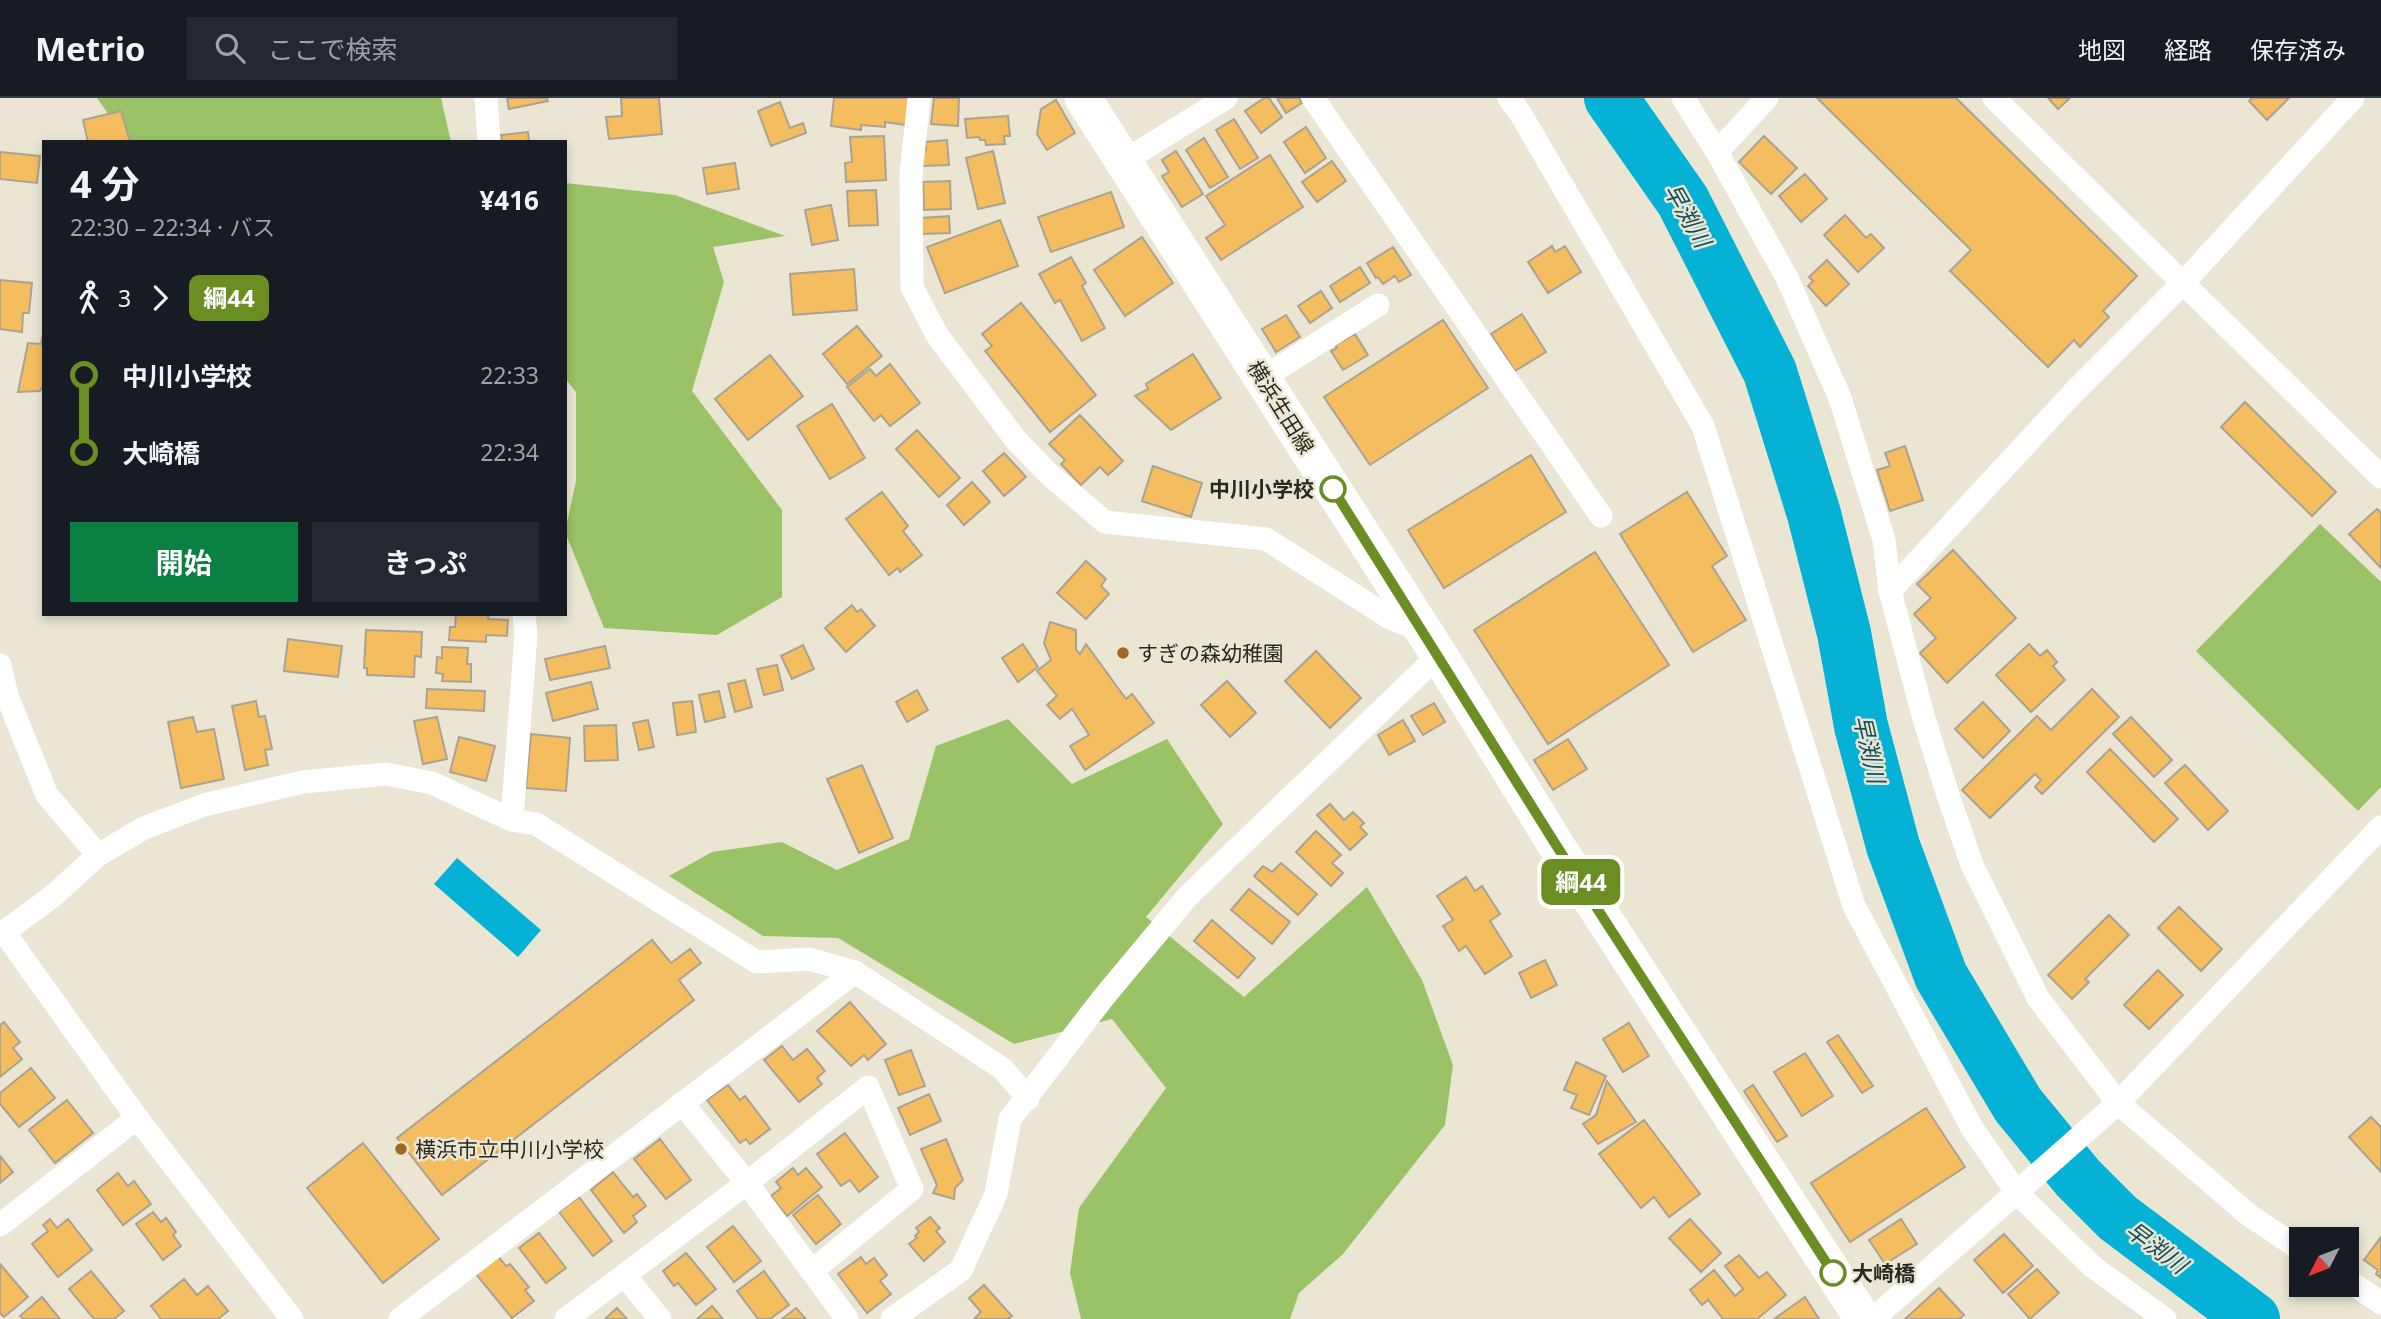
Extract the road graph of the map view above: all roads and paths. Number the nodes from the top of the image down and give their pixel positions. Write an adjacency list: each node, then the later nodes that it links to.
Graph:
1 (486, 98): 11 (street)
2 (919, 98): 21 (street)
3 (1083, 98): 13 (main road, 横浜生田線)
4 (1226, 98): 13 (street)
5 (1313, 98): 18 (street)
6 (1509, 98): 33 (street)
7 (1683, 98): 12 (street)
8 (1767, 98): 12 (street)
9 (1994, 98): 14 (street)
10 (2353, 98): 14 (street)
11 (489, 140)
12 (1717, 152): 19 (street)
13 (1124, 160): 16 (main road, 横浜生田線)
14 (2183, 283): 17 (street); 19 (street)
15 (1378, 304): 16 (street)
16 (1263, 378): 21 (main road, 横浜生田線)
17 (2381, 477)
18 (1601, 516)
19 (1890, 591): 30 (street)
20 (524, 616): 23 (street)
21 (1431, 643): 28 (street); 46 (main road, 横浜生田線)
22 (0, 665): 25 (street)
23 (512, 820): 25 (street); 27 (street)
24 (2381, 827): 30 (street)
25 (97, 855): 26 (street)
26 (2, 934): 31 (street)
27 (855, 972): 28 (street); 29 (street)
28 (1028, 1099): 45 (street)
29 (682, 1103): 32 (street); 41 (street)
30 (2114, 1106): 33 (street); 35 (street)
31 (137, 1118): 34 (street); 40 (street)
32 (747, 1183): 36 (street); 36 (street); 37 (street)
33 (2022, 1189): 47 (street); 48 (street)
34 (0, 1225)
35 (2289, 1242)
36 (812, 1271): 44 (street)
37 (625, 1276): 42 (street); 43 (street)
38 (2359, 1288): 39 (street)
39 (2381, 1303)
40 (292, 1319)
41 (400, 1319)
42 (566, 1319)
43 (660, 1319)
44 (847, 1319)
45 (892, 1319)
46 (1863, 1319)
47 (1874, 1319)
48 (2165, 1319)

